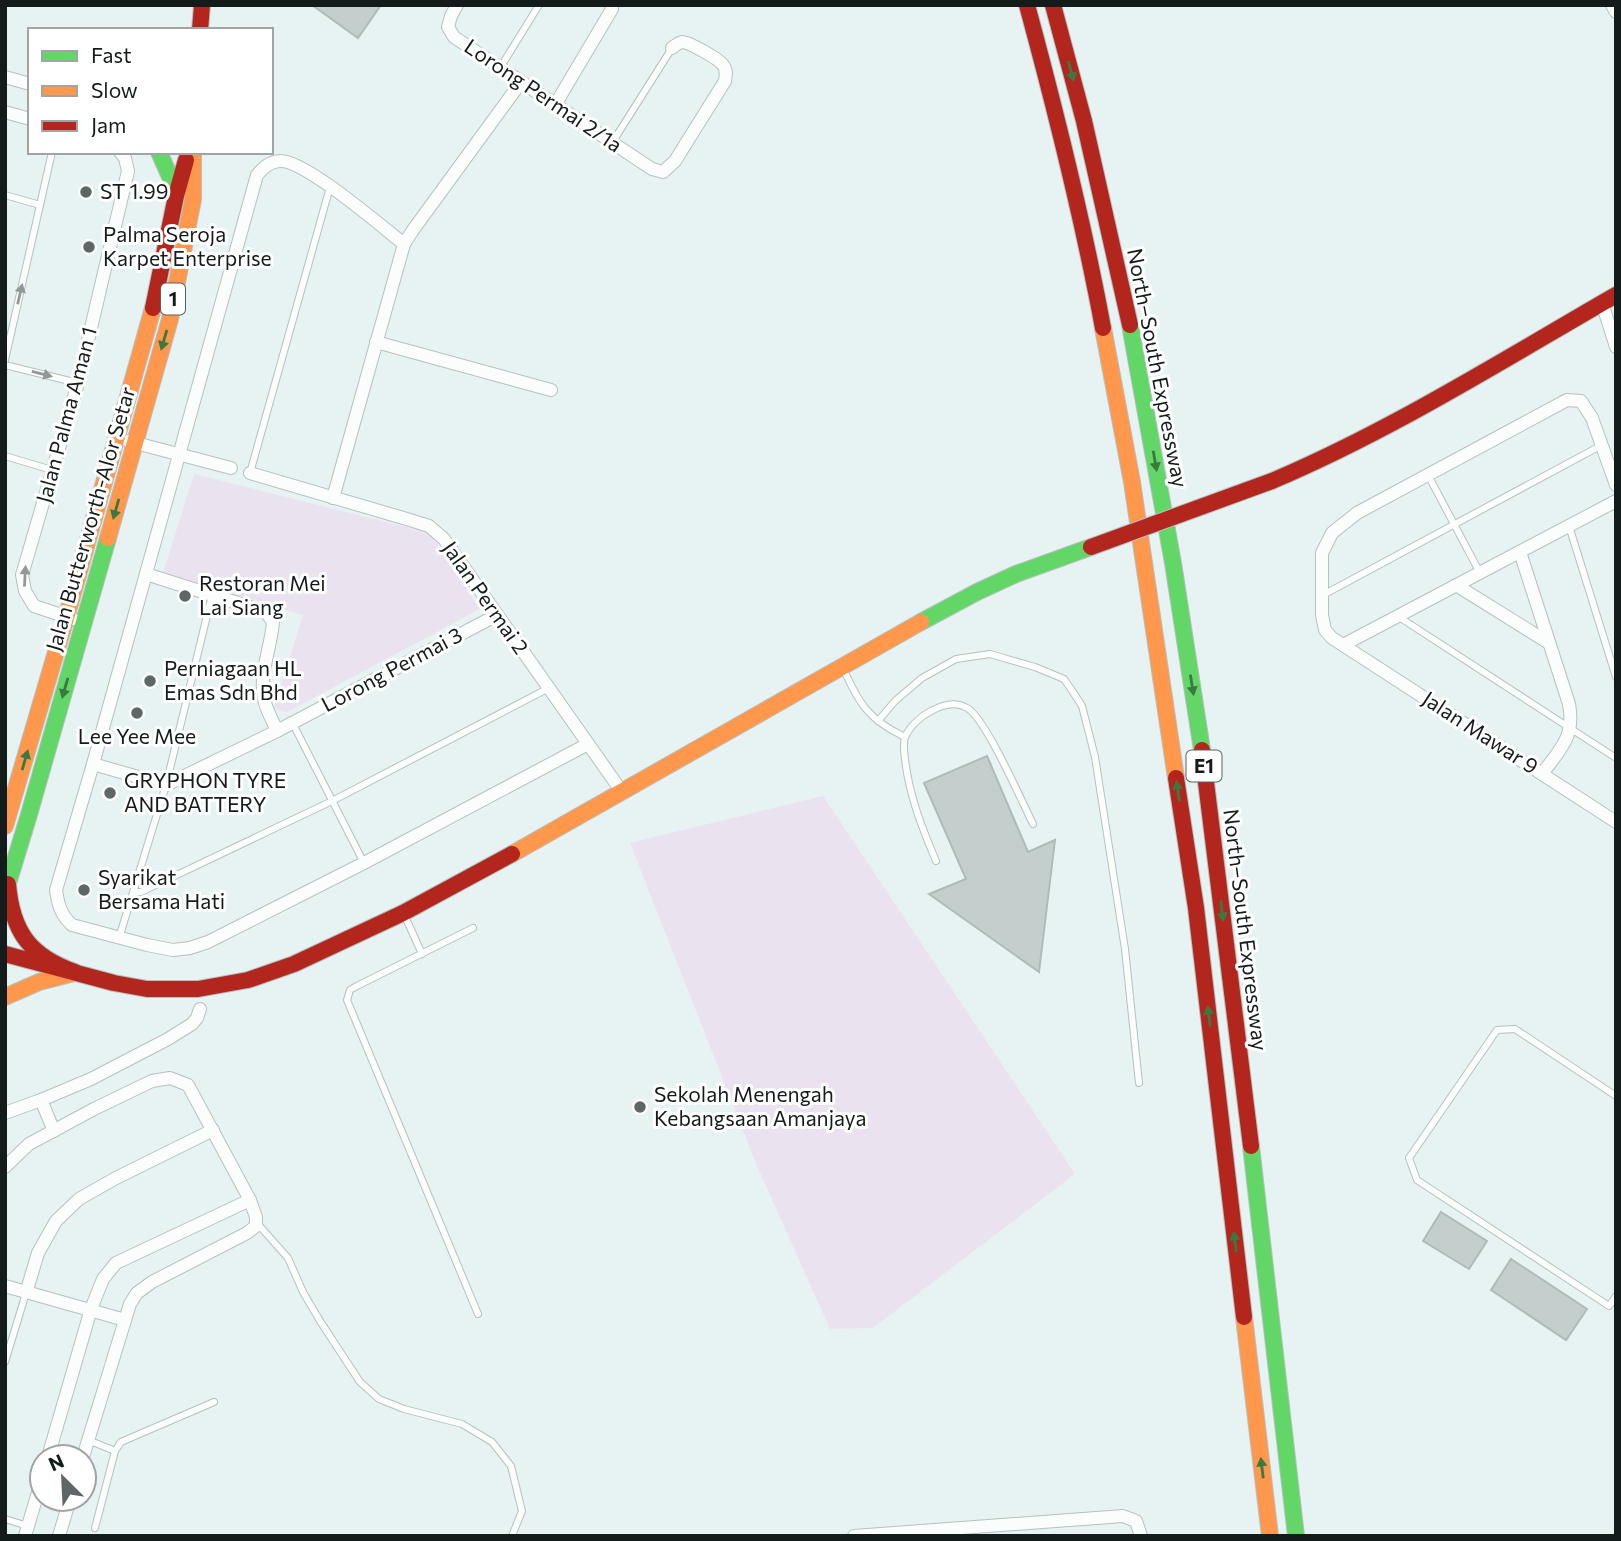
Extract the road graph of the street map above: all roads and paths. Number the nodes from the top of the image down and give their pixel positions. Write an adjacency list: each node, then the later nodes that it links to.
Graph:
1 (202, 5): 9 (main road)
2 (457, 5): 11 (street, Lorong Permai 2/1a)
3 (539, 5): 11 (lane)
4 (1027, 5): 122 (main road, E1, one-way to 4)
5 (1053, 5): 123 (main road, North–South Expressway / E1, one-way to 123)
6 (1612, 5): 8 (street)
7 (612, 9): 15 (street)
8 (1616, 12)
9 (200, 28)
10 (672, 48): 18 (lane); 18 (street, Lorong Permai 2/1a)
11 (500, 68): 13 (street, Lorong Permai 2/1a)
12 (5, 77): 14 (street)
13 (521, 82): 15 (street, Lorong Permai 2/1a); 28 (street)
14 (28, 83)
15 (555, 105): 18 (street, Lorong Permai 2/1a)
16 (5, 112): 17 (street)
17 (28, 118)
18 (612, 143)
19 (52, 154): 27 (lane)
20 (122, 154): 33 (street, Jalan Palma Aman 1)
21 (160, 154): 26 (main road)
22 (190, 154): 26 (main road, Jalan Butterworth-Alor Setar / 1)
23 (191, 154): 36 (main road, Jalan Butterworth-Alor Setar / 1, one-way to 36)
24 (330, 187): 28 (street); 38 (street); 42 (lane)
25 (5, 195): 27 (lane)
26 (176, 196): 35 (main road, Jalan Butterworth-Alor Setar / 1)
27 (40, 205): 32 (lane, one-way to 27)
28 (404, 244): 30 (street)
29 (1609, 299): 31 (street); 61 (main road, bridge)
30 (376, 342): 34 (street); 45 (street)
31 (1616, 347)
32 (5, 363): 33 (lane, one-way to 33)
33 (78, 383): 41 (street, Jalan Palma Aman 1)
34 (551, 390)
35 (117, 438): 36 (street); 57 (main road, Jalan Butterworth-Alor Setar / 1)
36 (134, 443): 38 (street); 58 (main road, Jalan Butterworth-Alor Setar / 1, one-way to 58)
37 (1602, 445): 43 (street, Jalan Mawar 9); 44 (street); 47 (lane)
38 (178, 454): 40 (street); 51 (street)
39 (5, 456): 41 (lane)
40 (231, 468)
41 (54, 471): 57 (street, Jalan Palma Aman 1, one-way to 41)
42 (250, 473): 45 (street, Jalan Permai 2)
43 (1428, 475): 47 (lane); 54 (street, Jalan Mawar 9)
44 (1616, 485)
45 (333, 498): 55 (street, Jalan Permai 2)
46 (1616, 501): 48 (street)
47 (1454, 525): 50 (lane); 54 (lane)
48 (1569, 526): 49 (street); 62 (lane)
49 (1520, 551): 50 (street); 59 (street)
50 (1479, 573): 52 (street)
51 (146, 574): 53 (street); 71 (street)
52 (1456, 585): 56 (street); 59 (street)
53 (212, 595): 67 (street); 73 (lane)
54 (1321, 596): 60 (street, Jalan Mawar 9)
55 (497, 615): 63 (street, Jalan Permai 2); 65 (street, Lorong Permai 3)
56 (1398, 616): 60 (street); 66 (lane)
57 (66, 618): 58 (street, Jalan Palma Aman 1); 78 (main road, Jalan Butterworth-Alor Setar / 1, one-way to 57)
58 (84, 622): 81 (main road, Jalan Butterworth-Alor Setar / 1, one-way to 81)
59 (1549, 643): 66 (street)
60 (1343, 645): 72 (street, Jalan Mawar 9)
61 (842, 666): 64 (lane); 74 (main road)
62 (1616, 677)
63 (549, 688): 69 (street, Jalan Permai 2); 75 (lane)
64 (878, 721): 68 (lane); 91 (lane)
65 (292, 722): 67 (street, Lorong Permai 3); 75 (lane)
66 (1570, 729): 70 (lane); 72 (street)
67 (277, 731): 73 (street, Lorong Permai 3)
68 (905, 737): 77 (lane); 79 (lane)
69 (588, 744): 74 (street, Jalan Permai 2); 80 (street)
70 (1616, 758)
71 (93, 764): 73 (street); 85 (street)
72 (1542, 774): 76 (street, Jalan Mawar 9)
73 (166, 785): 82 (lane)
74 (622, 792): 83 (main road)
75 (332, 801): 80 (lane); 82 (lane)
76 (1616, 822)
77 (1033, 824)
78 (5, 826)
79 (936, 861)
80 (364, 863): 85 (street)
81 (7, 888): 88 (main road)
82 (134, 892): 85 (lane)
83 (403, 913): 87 (lane); 88 (main road)
84 (473, 928): 87 (lane)
85 (119, 938)
86 (5, 954): 88 (main road)
87 (422, 954): 104 (lane)
88 (75, 972): 89 (main road)
89 (5, 998)
90 (200, 1009): 93 (street)
91 (1139, 1083)
92 (1616, 1096): 102 (lane)
93 (41, 1100): 94 (street); 96 (street)
94 (5, 1113)
95 (213, 1130): 96 (street); 98 (street); 101 (street)
96 (54, 1131): 97 (street)
97 (5, 1167)
98 (250, 1200): 99 (street); 103 (street)
99 (256, 1224): 105 (street); 119 (lane)
100 (5, 1286): 101 (street)
101 (26, 1293): 103 (street); 106 (lane)
102 (1616, 1296)
103 (91, 1309): 105 (street); 109 (street)
104 (478, 1314)
105 (125, 1320): 108 (street)
106 (5, 1362)
107 (214, 1402): 111 (lane)
108 (88, 1440): 110 (street); 111 (lane)
109 (52, 1443)
110 (87, 1443)
111 (115, 1451): 115 (lane)
112 (32, 1513): 116 (street)
113 (65, 1513): 118 (street)
114 (5, 1519): 116 (lane)
115 (95, 1528)
116 (27, 1531)
117 (940, 1532): 120 (street); 121 (street)
118 (58, 1536)
119 (512, 1536)
120 (854, 1536)
121 (1141, 1536)
122 (1270, 1536)
123 (1296, 1536)

